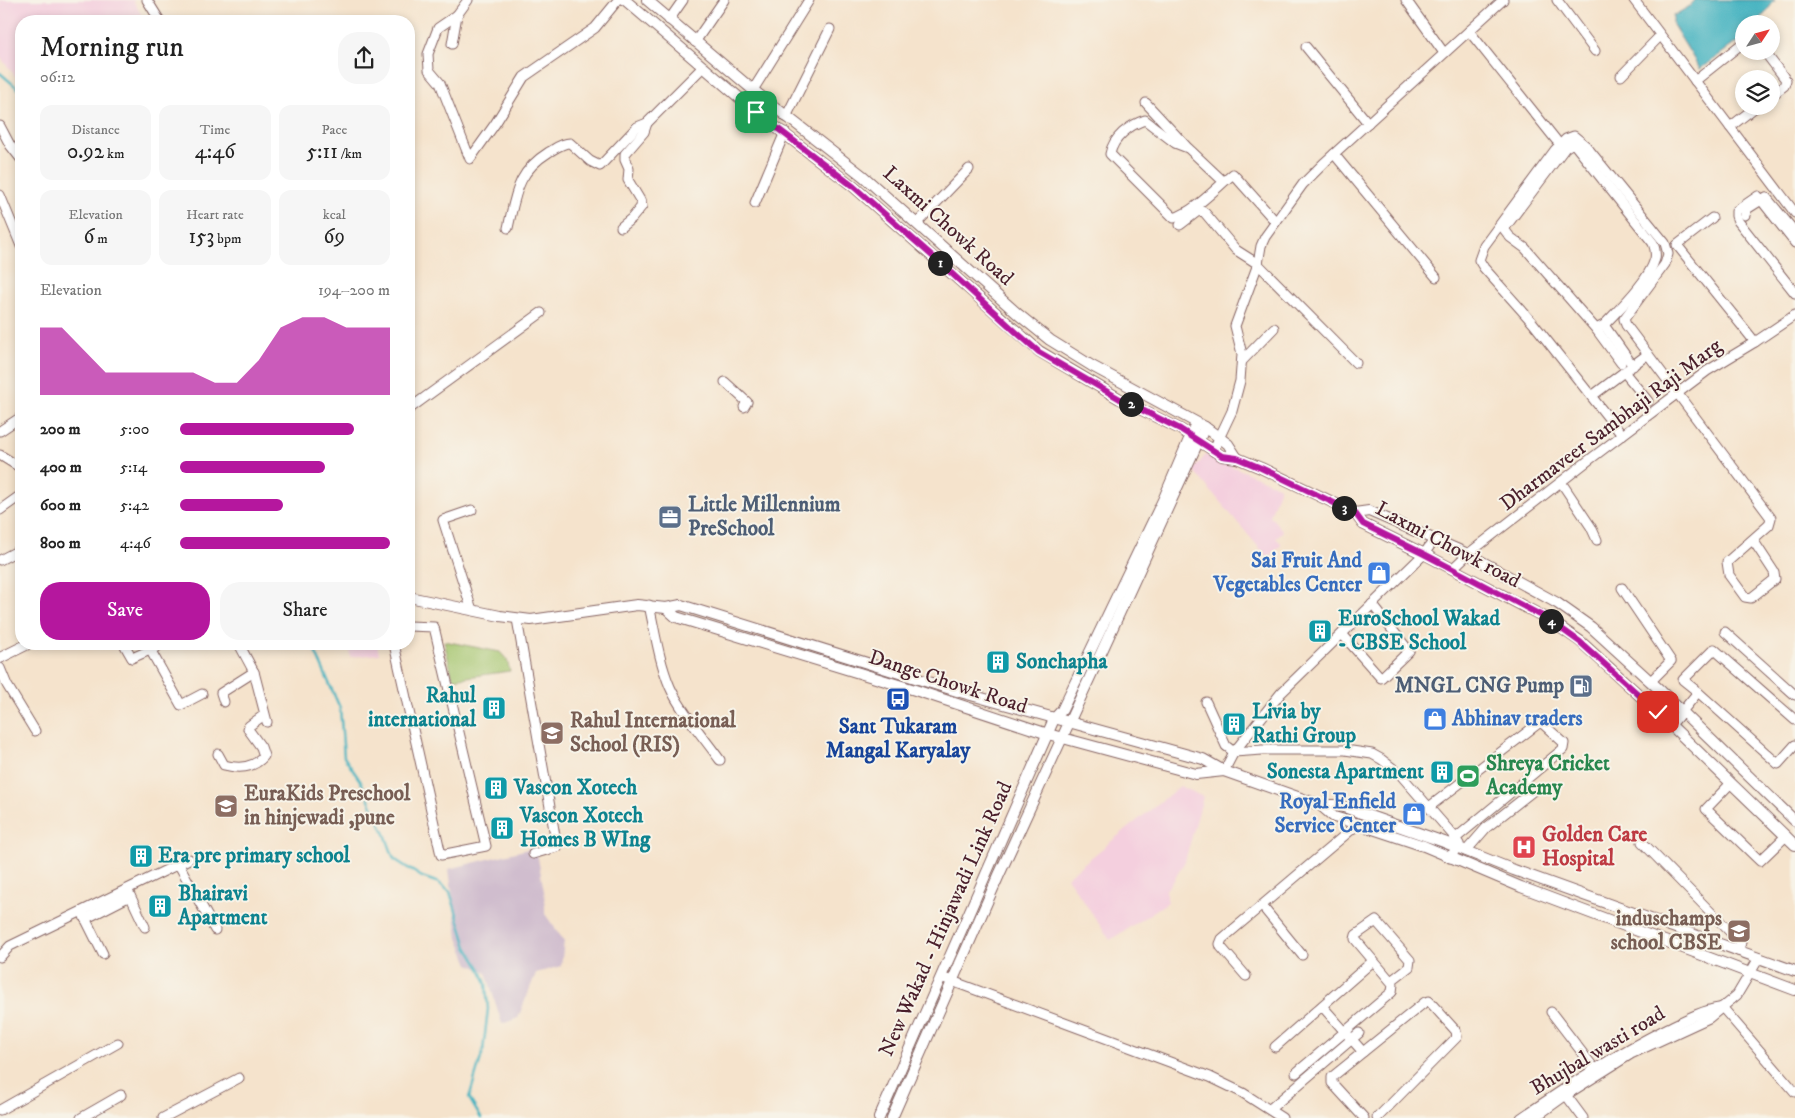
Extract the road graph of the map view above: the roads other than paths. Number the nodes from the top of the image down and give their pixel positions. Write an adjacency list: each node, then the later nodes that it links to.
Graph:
1 (147, 0): 13 (street)
2 (468, 0): 14 (street)
3 (618, 0): 14 (street)
4 (625, 0): 26 (main road, Laxmi Chowk Road)
5 (647, 0): 15 (main road, Laxmi Chowk Road)
6 (683, 0): 15 (street)
7 (724, 0): 19 (street)
8 (809, 0): 32 (street)
9 (1406, 0): 24 (street)
10 (1503, 0): 17 (street)
11 (1557, 0): 23 (street)
12 (1634, 0): 18 (street)
13 (156, 15)
14 (456, 15): 20 (street)
15 (669, 20): 19 (main road, Laxmi Chowk Road)
16 (830, 29): 36 (street)
17 (1468, 31): 24 (street); 43 (street)
18 (1660, 36): 29 (street); 30 (street)
19 (695, 42): 32 (main road, Laxmi Chowk Road)
20 (452, 44)
21 (1306, 47): 39 (street)
22 (1735, 49): 30 (street)
23 (1595, 51)
24 (1444, 53): 39 (street)
25 (1771, 60): 27 (street)
26 (703, 67): 37 (main road, Laxmi Chowk Road); 38 (street)
27 (1778, 70)
28 (1780, 72): 31 (street)
29 (1621, 76)
30 (1695, 81): 41 (street)
31 (1780, 89)
32 (753, 90): 34 (main road, Laxmi Chowk Road)
33 (1146, 103): 44 (street)
34 (778, 110): 36 (main road, Laxmi Chowk Road); 37 (main road)
35 (1745, 115): 41 (street)
36 (786, 117): 56 (main road, Laxmi Chowk Road)
37 (768, 121): 42 (main road, Laxmi Chowk Road)
38 (647, 123): 58 (street); 59 (street)
39 (1368, 123): 46 (street)
40 (0, 126): 45 (street)
41 (1730, 127): 52 (street)
42 (784, 132): 51 (street); 88 (main road, Laxmi Chowk Road)
43 (1556, 140)
44 (1188, 148): 48 (street); 48 (street)
45 (15, 151)
46 (1334, 154): 55 (street); 64 (street)
47 (969, 169): 56 (street)
48 (1224, 182): 55 (street)
49 (0, 196): 60 (street)
50 (1761, 200): 53 (street); 61 (street); 62 (street); 65 (street)
51 (754, 203)
52 (1795, 213)
53 (1744, 215)
54 (1712, 218): 70 (street)
55 (1276, 222): 63 (street)
56 (917, 223): 84 (main road, Laxmi Chowk Road)
57 (1180, 225): 63 (street)
58 (621, 226)
59 (508, 228)
60 (15, 232)
61 (1795, 232)
62 (1795, 243)
63 (1258, 264): 72 (street); 73 (street)
64 (1436, 277)
65 (1795, 293)
66 (541, 313): 81 (street)
67 (1795, 316): 70 (street, Dharmaveer Sambhaji Raji Marg)
68 (1600, 327): 68 (street); 74 (street); 75 (street)
69 (1274, 328): 72 (street)
70 (1755, 342): 78 (street, Dharmaveer Sambhaji Raji Marg)
71 (1648, 354): 75 (street); 78 (street); 79 (street)
72 (1242, 361): 87 (street)
73 (1356, 363)
74 (1621, 363)
75 (1633, 366): 76 (street)
76 (1624, 372): 79 (street); 80 (street)
77 (724, 382): 82 (street)
78 (1678, 393): 86 (street, Dharmaveer Sambhaji Raji Marg); 100 (street)
79 (1592, 396): 86 (street)
80 (1648, 401)
81 (415, 405)
82 (744, 407)
83 (15, 421): 85 (street)
84 (1200, 425): 87 (main road, Laxmi Chowk Road); 88 (main road)
85 (0, 431)
86 (1622, 435): 93 (street, Dharmaveer Sambhaji Raji Marg)
87 (1220, 437): 89 (street); 91 (main road, Laxmi Chowk Road)
88 (1195, 438): 89 (main road, Laxmi Chowk Road); 134 (main road, New Wakad - Hinjawadi Link Road); 136 (main road, New Wakad - Hinjawadi Link Road)
89 (1214, 451): 91 (main road, Laxmi Chowk road)
90 (0, 455): 92 (street)
91 (1237, 458): 97 (main road, Laxmi Chowk road)
92 (15, 464)
93 (1561, 482): 99 (street); 103 (street, Dharmaveer Sambhaji Raji Marg)
94 (15, 499): 95 (street)
95 (0, 510)
96 (472, 510): 111 (street)
97 (1355, 513): 98 (main road, Laxmi Chowk road); 102 (main road, Laxmi Chowk road)
98 (1434, 540): 102 (street); 103 (main road, Laxmi Chowk road)
99 (1597, 540)
100 (1753, 540): 100 (street)
101 (15, 552): 104 (street)
102 (1424, 554): 105 (main road, Laxmi Chowk road); 108 (street)
103 (1468, 554): 105 (street, Dharmaveer Sambhaji Raji Marg); 127 (main road, Laxmi Chowk road)
104 (0, 560)
105 (1452, 569): 137 (main road, Laxmi Chowk road)
106 (1622, 588): 127 (street)
107 (415, 598): 111 (main road, Dange Chowk Road)
108 (1372, 604): 115 (street); 115 (street)
109 (650, 605): 110 (main road, Dange Chowk Road); 112 (main road, Dange Chowk Road); 144 (street)
110 (666, 608): 116 (main road, Dange Chowk Road); 124 (main road, Dange Chowk Road)
111 (472, 610): 112 (main road, Dange Chowk Road)
112 (516, 619): 156 (street)
113 (415, 626): 122 (street)
114 (1726, 632): 130 (street)
115 (1342, 634): 142 (street)
116 (819, 648): 124 (main road); 134 (main road, Dange Chowk Road)
117 (16, 650): 123 (main road)
118 (127, 650): 119 (street)
119 (147, 650)
120 (154, 650): 129 (street)
121 (242, 650): 126 (street)
122 (395, 650)
123 (0, 658)
124 (817, 661): 139 (main road, Dange Chowk Road)
125 (0, 668): 138 (street)
126 (254, 672): 131 (street); 143 (street)
127 (1651, 681): 133 (main road, Laxmi Chowk road)
128 (1698, 692): 133 (street); 135 (street); 141 (street)
129 (202, 694)
130 (1795, 695)
131 (224, 702)
132 (1206, 702): 142 (street)
133 (1682, 711): 137 (street); 150 (main road, Laxmi Chowk road)
134 (1054, 719): 136 (main road, Dange Chowk Road); 139 (main road, New Wakad - Hinjawadi Link Road)
135 (1795, 720)
136 (1069, 723): 140 (main road, New Wakad - Hinjawadi Link Road); 145 (main road, Dange Chowk Road)
137 (1671, 725): 146 (main road, Laxmi Chowk road)
138 (35, 731)
139 (1048, 734): 140 (main road, Dange Chowk Road); 160 (main road, New Wakad - Hinjawadi Link Road)
140 (1062, 738): 145 (main road, Dange Chowk Road); 161 (main road, New Wakad - Hinjawadi Link Road)
141 (1795, 745)
142 (1234, 752): 145 (street); 149 (street, Dange Chowk Road)
143 (218, 754)
144 (720, 760)
145 (1224, 771): 148 (main road, Dange Chowk Road)
146 (1731, 783): 152 (main road, Laxmi Chowk road); 152 (street)
147 (1533, 790): 154 (street)
148 (1320, 805): 151 (main road, Dange Chowk Road); 154 (main road, Dange Chowk Road)
149 (1429, 807): 154 (street, Dange Chowk Road); 154 (street)
150 (1795, 821)
151 (1358, 824): 157 (main road, Dange Chowk Road); 163 (street)
152 (1786, 836): 155 (main road, Laxmi Chowk road)
153 (1642, 842): 167 (street)
154 (1460, 846): 157 (street); 167 (main road, Dange Chowk Road)
155 (1795, 846)
156 (533, 854)
157 (1450, 858): 174 (main road, Dange Chowk Road)
158 (189, 859): 159 (street)
159 (178, 863): 162 (street); 166 (street)
160 (988, 870): 161 (main road); 176 (main road, New Wakad - Hinjawadi Link Road)
161 (998, 875): 178 (main road, New Wakad - Hinjawadi Link Road)
162 (128, 892): 164 (street); 165 (street)
163 (1262, 906): 169 (street); 175 (street)
164 (83, 917): 168 (street); 170 (street)
165 (145, 927)
166 (215, 930)
167 (1738, 951): 171 (main road, Dange Chowk Road)
168 (102, 954)
169 (1302, 955)
170 (0, 956)
171 (1759, 958): 173 (main road, Dange Chowk Road); 174 (street, Bhujbal wasti road)
172 (1373, 961): 177 (street); 177 (street); 180 (street)
173 (1795, 972)
174 (1751, 973): 179 (main road, Dange Chowk Road); 181 (street, Bhujbal wasti road)
175 (1246, 976)
176 (941, 977): 178 (street); 199 (main road, New Wakad - Hinjawadi Link Road)
177 (1391, 981): 184 (street)
178 (952, 982): 195 (street); 200 (main road, New Wakad - Hinjawadi Link Road)
179 (1795, 990)
180 (1322, 1006): 184 (street); 186 (street)
181 (1722, 1008): 188 (street, Bhujbal wasti road); 191 (street, Bhujbal wasti road); 192 (street)
182 (1552, 1012): 188 (street)
183 (1359, 1033): 184 (street)
184 (1348, 1036): 187 (street); 189 (street); 195 (street)
185 (118, 1043): 196 (street)
186 (1275, 1047)
187 (1363, 1052): 202 (street); 203 (street)
188 (1594, 1068): 191 (street, Bhujbal wasti road)
189 (1296, 1073)
190 (239, 1078): 198 (street)
191 (1581, 1081): 194 (street, Bhujbal wasti road); 204 (street, Bhujbal wasti road)
192 (1795, 1092)
193 (121, 1095): 197 (street)
194 (1566, 1095): 205 (street, Bhujbal wasti road); 206 (street)
195 (1270, 1109): 201 (street)
196 (0, 1110)
197 (81, 1118)
198 (164, 1118)
199 (879, 1118)
200 (892, 1118)
201 (1282, 1118)
202 (1364, 1118)
203 (1377, 1118)
204 (1521, 1118)
205 (1534, 1118)
206 (1583, 1118)

